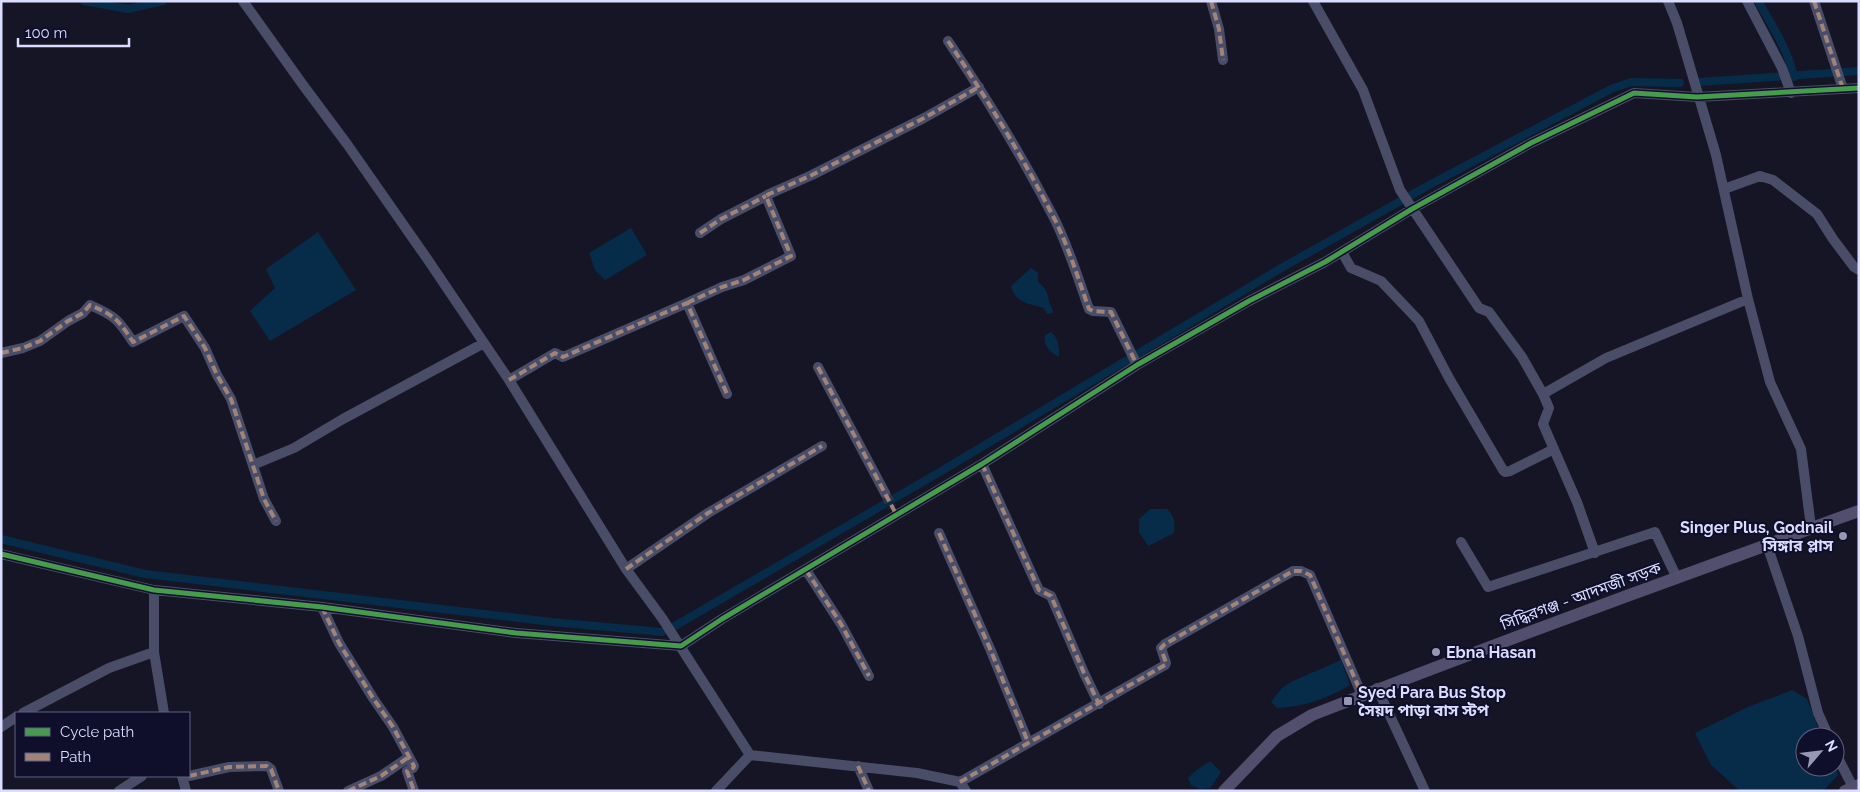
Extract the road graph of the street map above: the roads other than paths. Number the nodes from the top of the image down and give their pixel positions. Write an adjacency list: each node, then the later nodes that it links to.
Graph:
1 (243, 1): 21 (street)
2 (1211, 1): 8 (street)
3 (1313, 1): 15 (street)
4 (1668, 1): 12 (street)
5 (1747, 1): 10 (street)
6 (1814, 1): 11 (street)
7 (948, 41): 9 (street)
8 (1223, 60)
9 (978, 87): 14 (street); 23 (street)
10 (1790, 88): 11 (street); 12 (street)
11 (1851, 88)
12 (1698, 97): 13 (street); 15 (street)
13 (1724, 189): 18 (street); 19 (street)
14 (766, 196): 16 (street); 20 (street)
15 (1410, 206): 17 (street); 27 (street)
16 (700, 233)
17 (1342, 252): 23 (street); 29 (street)
18 (1859, 270)
19 (1748, 299): 27 (street); 35 (street)
20 (687, 303): 25 (street); 26 (street)
21 (484, 343): 25 (street); 31 (street)
22 (1, 353): 31 (street)
23 (1136, 363): 30 (street)
24 (818, 367): 32 (street)
25 (509, 380): 41 (street)
26 (727, 394)
27 (1543, 394): 29 (street)
28 (822, 446): 41 (street)
29 (1554, 450): 39 (street)
30 (982, 464): 42 (street); 51 (street)
31 (253, 465): 34 (street)
32 (885, 493)
33 (1859, 511): 35 (main road, সিদ্ধিরগঞ্জ - আদমজী সড়ক)
34 (276, 521)
35 (1811, 527): 38 (main road, সিদ্ধিরগঞ্জ - আদমজী সড়ক)
36 (939, 533): 57 (street)
37 (1461, 542): 39 (street)
38 (1767, 545): 43 (main road, সিদ্ধিরগঞ্জ - আদমজী সড়ক); 56 (street)
39 (1595, 553): 43 (street)
40 (1, 554): 44 (street)
41 (626, 569): 46 (street)
42 (806, 570): 46 (street); 48 (street)
43 (1677, 578): 49 (main road, সিদ্ধিরগঞ্জ - আদমজী সড়ক)
44 (154, 590): 45 (street); 47 (street)
45 (322, 606): 46 (street); 59 (street)
46 (681, 646): 58 (street)
47 (154, 652): 52 (street); 53 (street)
48 (869, 676)
49 (1377, 688): 50 (main road, সিদ্ধিরগঞ্জ - আদমজী সড়ক); 76 (street)
50 (1362, 695): 51 (street); 75 (main road, সিদ্ধিরগঞ্জ - আদমজী সড়ক)
51 (1099, 704): 57 (street)
52 (25, 712)
53 (164, 712)
54 (15, 718): 55 (street)
55 (1, 727)
56 (1824, 727)
57 (1028, 742): 65 (street)
58 (750, 755): 60 (street); 72 (street)
59 (409, 757): 70 (street); 71 (street)
60 (858, 766): 65 (street); 73 (street)
61 (1845, 772): 66 (street)
62 (190, 775): 69 (street)
63 (140, 777): 67 (street)
64 (185, 777): 68 (street)
65 (960, 782): 74 (street)
66 (1853, 788)
67 (119, 791)
68 (186, 791)
69 (278, 791)
70 (348, 791)
71 (414, 791)
72 (716, 791)
73 (869, 791)
74 (966, 791)
75 (1224, 791)
76 (1426, 791)

